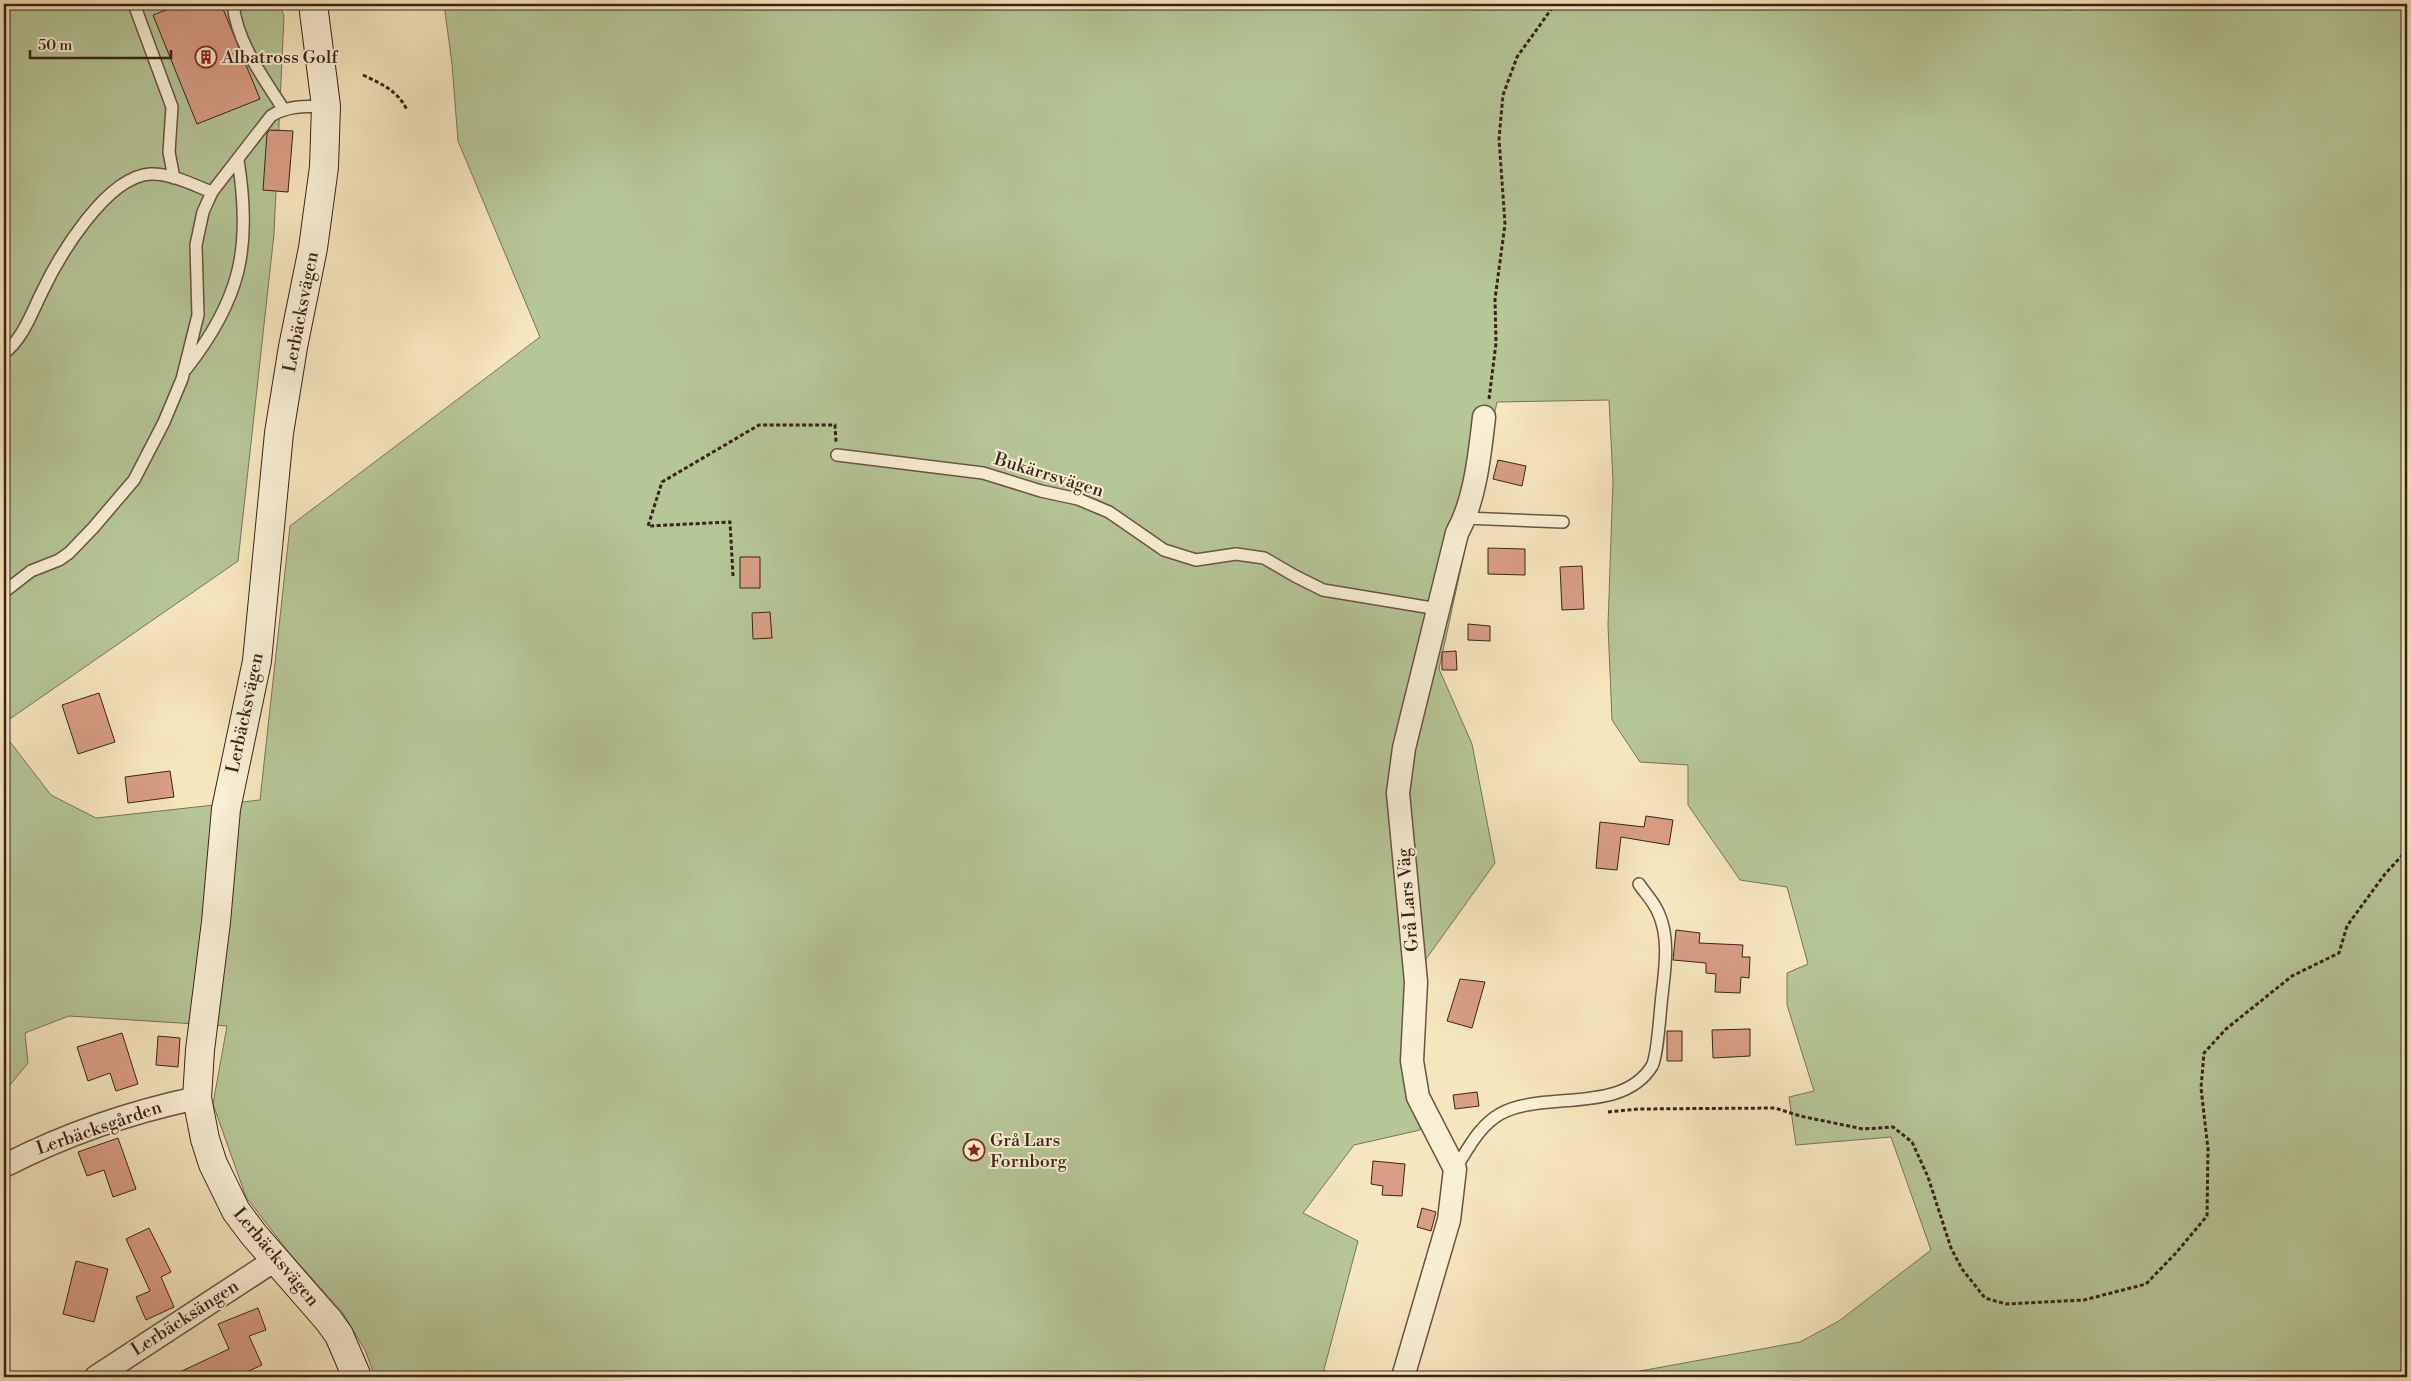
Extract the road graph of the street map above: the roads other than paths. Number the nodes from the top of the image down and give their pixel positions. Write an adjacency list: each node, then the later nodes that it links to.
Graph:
1 (134, 4): 7 (lane)
2 (233, 4): 5 (lane)
3 (313, 4): 4 (street, Lerbäcksvägen)
4 (326, 106): 5 (lane); 18 (street, Lerbäcksvägen)
5 (284, 110): 6 (lane)
6 (238, 160): 8 (lane); 10 (lane)
7 (174, 178): 8 (lane); 9 (lane)
8 (212, 192): 10 (lane)
9 (4, 353)
10 (184, 372): 15 (lane)
11 (1484, 417): 13 (street, Grå Lars Väg)
12 (837, 455): 16 (lane, Bukärrsvägen)
13 (1465, 518): 14 (lane); 16 (street, Grå Lars Väg)
14 (1563, 522)
15 (4, 592)
16 (1438, 609): 20 (street, Grå Lars Väg)
17 (1639, 884): 20 (lane)
18 (197, 1098): 19 (street, Lerbäcksgården); 21 (street, Lerbäcksvägen)
19 (4, 1166)
20 (1455, 1169): 24 (street)
21 (275, 1260): 22 (street, Lerbäcksängen); 23 (street, Lerbäcksvägen)
22 (96, 1377)
23 (357, 1377)
24 (1402, 1377)

